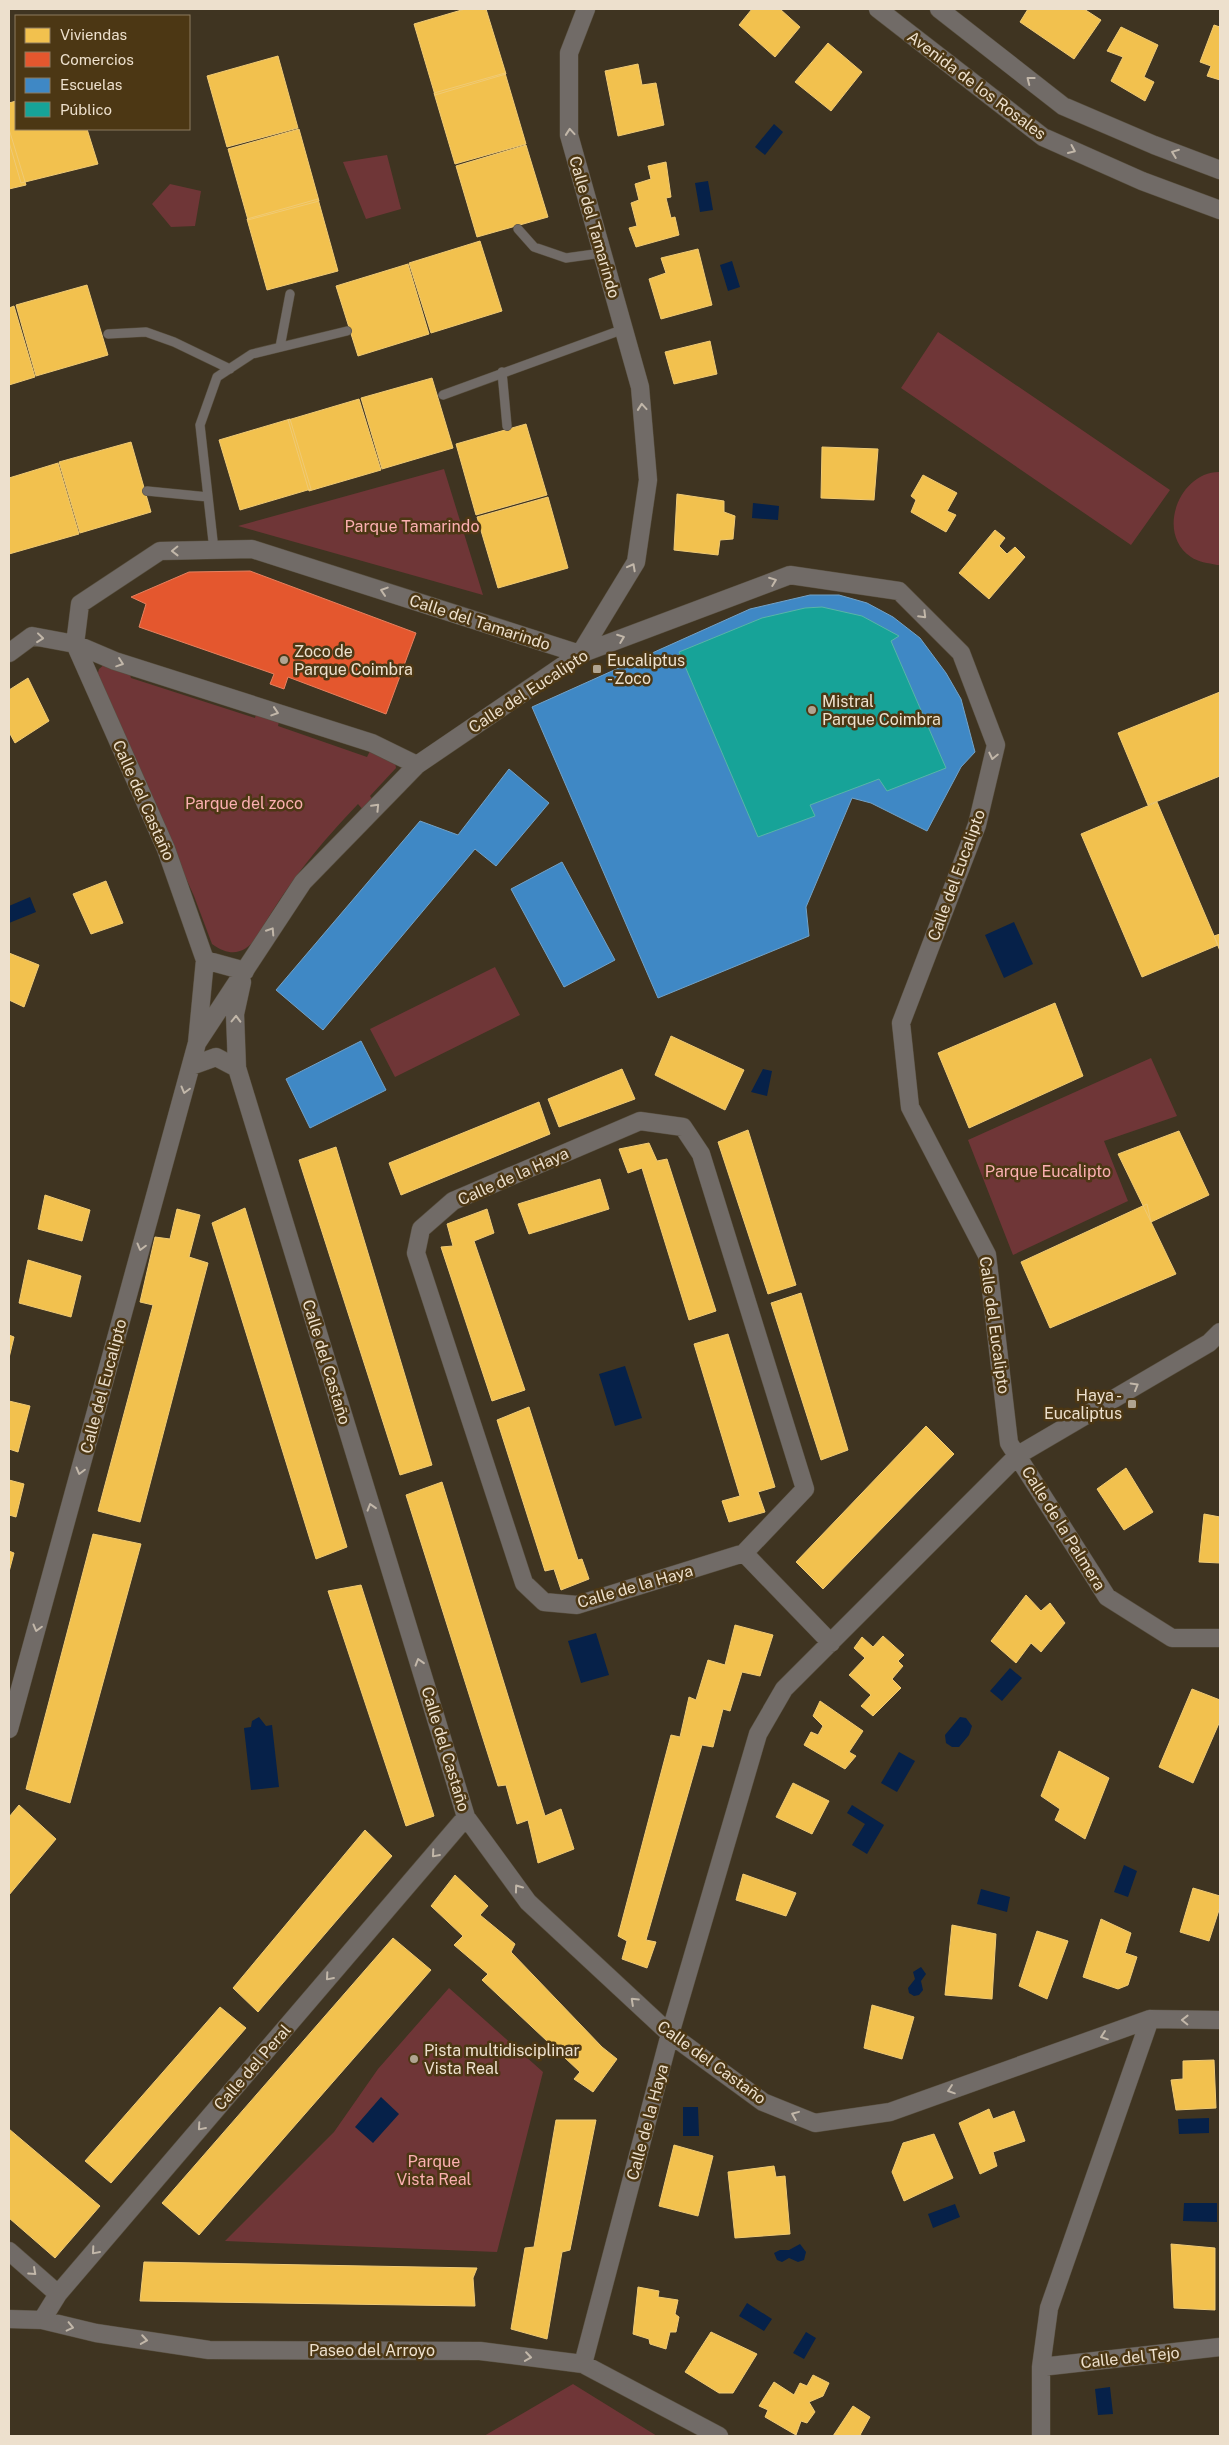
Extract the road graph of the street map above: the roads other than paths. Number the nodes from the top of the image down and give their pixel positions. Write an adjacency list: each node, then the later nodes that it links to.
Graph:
1 (586, 9): 7 (street, Calle del Tamarindo, one-way to 1)
2 (878, 9): 5 (street, Avenida de los Rosales, one-way to 5)
3 (939, 9): 4 (street, one-way to 3)
4 (1220, 170)
5 (1220, 210)
6 (518, 229): 7 (lane)
7 (602, 253): 9 (street, Calle del Tamarindo)
8 (290, 294): 12 (lane)
9 (624, 329): 14 (lane); 22 (street, Calle del Tamarindo, one-way to 9)
10 (347, 330): 12 (lane)
11 (108, 334): 13 (lane)
12 (280, 347): 13 (lane)
13 (230, 369): 18 (lane)
14 (502, 372): 15 (lane); 16 (lane)
15 (443, 395)
16 (508, 426)
17 (147, 491): 18 (lane)
18 (208, 498): 19 (lane)
19 (214, 550): 20 (street, Calle del Tamarindo, one-way to 20); 22 (street, Calle del Tamarindo, one-way to 19)
20 (75, 644): 21 (street, one-way to 20); 23 (street, one-way to 23); 24 (street, Calle del Castaño)
21 (9, 653)
22 (580, 654): 23 (street, Calle del Eucalipto); 30 (street, Calle del Eucalipto, one-way to 30)
23 (418, 765): 25 (street, Calle del Eucalipto, one-way to 23)
24 (205, 960): 25 (street); 26 (street, Calle del Castaño)
25 (245, 971): 26 (street, Calle del Eucalipto); 28 (street, Calle del Castaño, one-way to 25)
26 (197, 1043): 27 (street, Calle del Eucalipto)
27 (191, 1066): 28 (street); 34 (street, Calle del Eucalipto, one-way to 34)
28 (237, 1068): 35 (street, Calle del Castaño, one-way to 28)
29 (1220, 1332): 30 (street, Calle de la Haya, one-way to 29)
30 (1018, 1455): 32 (street, Calle de la Palmera); 33 (street, Calle de la Haya)
31 (744, 1553): 31 (street, Calle de la Haya); 33 (street)
32 (1220, 1638)
33 (831, 1642): 38 (street, Calle de la Haya)
34 (9, 1729)
35 (466, 1817): 38 (street, Calle del Castaño, one-way to 35); 40 (street, Calle del Peral, one-way to 40)
36 (1150, 2020): 37 (street, Calle del Castaño, one-way to 36); 38 (street, Calle del Castaño, one-way to 38); 45 (street)
37 (1220, 2020)
38 (670, 2034): 44 (street, Calle de la Haya)
39 (9, 2251): 40 (street, one-way to 40)
40 (58, 2294): 42 (street, Calle del Peral)
41 (9, 2319): 42 (street, Paseo del Arroyo)
42 (42, 2320): 44 (street, Paseo del Arroyo, one-way to 44)
43 (1220, 2347): 45 (street, Calle del Tejo)
44 (582, 2364): 46 (street, Paseo del Arroyo)
45 (1041, 2367): 47 (street)
46 (719, 2436)
47 (1041, 2436)

